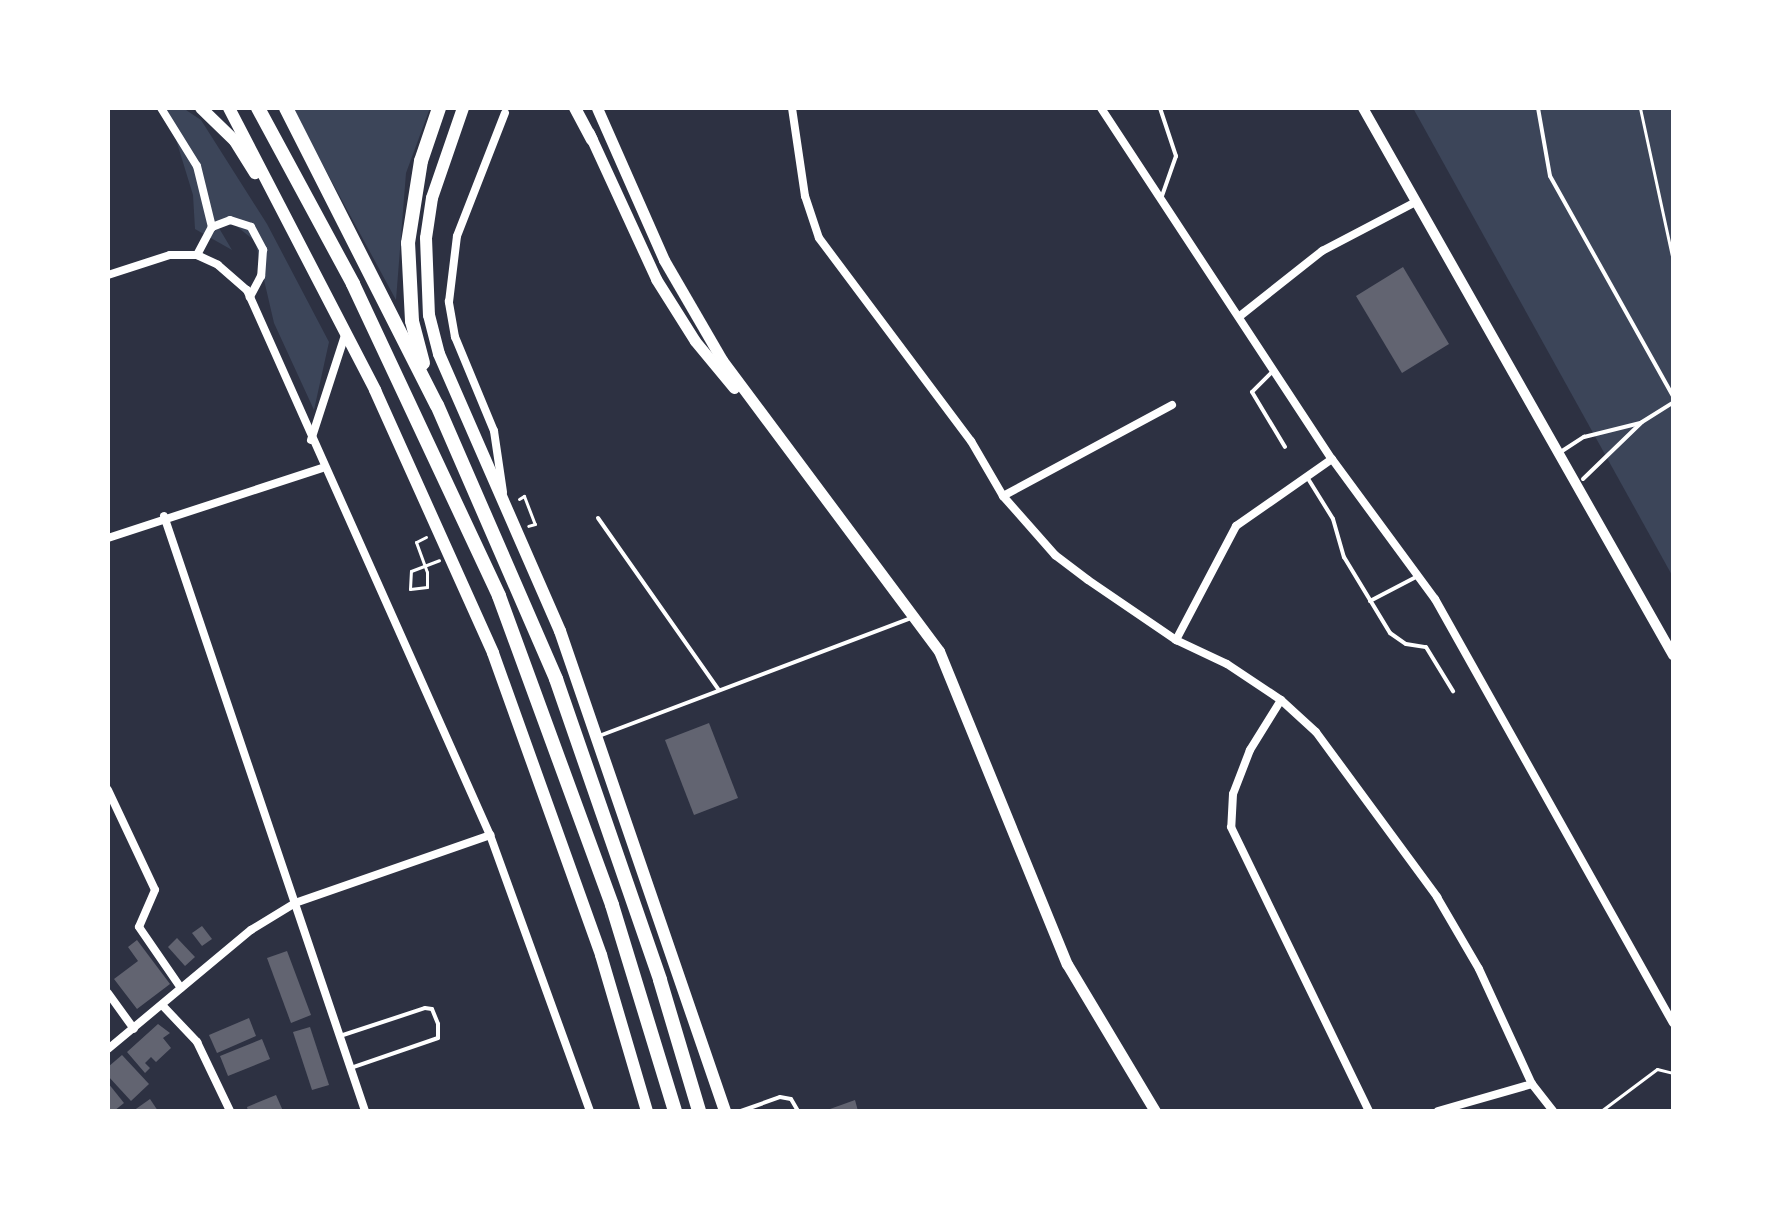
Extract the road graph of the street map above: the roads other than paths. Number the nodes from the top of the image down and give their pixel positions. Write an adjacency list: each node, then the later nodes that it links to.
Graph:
1 (161, 108): 19 (street)
2 (201, 108): 21 (main road)
3 (229, 108): 21 (main road)
4 (258, 108): 70 (highway)
5 (286, 108): 29 (highway)
6 (439, 108): 29 (highway)
7 (463, 108): 41 (main road)
8 (577, 108): 16 (main road)
9 (597, 108): 34 (main road)
10 (792, 108): 40 (street)
11 (1101, 108): 17 (street)
12 (1160, 108): 17 (lane)
13 (1363, 108): 18 (street)
14 (1538, 108): 27 (lane)
15 (505, 113): 41 (street)
16 (592, 140): 34 (main road)
17 (1161, 201): 24 (street)
18 (1414, 203): 24 (street); 35 (street)
19 (212, 227): 20 (street); 23 (street)
20 (197, 255): 22 (street); 23 (street)
21 (311, 265): 25 (main road)
22 (108, 275)
23 (250, 297): 32 (street)
24 (1240, 316): 26 (street)
25 (347, 331): 32 (street); 69 (main road)
26 (1274, 370): 33 (lane); 36 (street)
27 (1673, 396)
28 (1673, 403): 31 (lane)
29 (437, 405): 71 (highway)
30 (1172, 405): 40 (street)
31 (1642, 422): 35 (lane); 39 (lane)
32 (311, 440): 37 (street)
33 (1285, 447)
34 (786, 450): 47 (main road)
35 (1556, 455): 49 (street)
36 (1332, 459): 38 (street); 45 (street)
37 (322, 468): 42 (street); 55 (street)
38 (1307, 477): 46 (lane); 48 (street)
39 (1583, 479)
40 (1003, 496): 48 (street)
41 (504, 497): 53 (main road)
42 (164, 516): 44 (street); 56 (street)
43 (598, 518): 50 (lane)
44 (108, 538)
45 (1420, 575): 46 (lane); 60 (street)
46 (1370, 601): 51 (lane)
47 (914, 617): 50 (lane); 75 (main road)
48 (1176, 640): 52 (street)
49 (1673, 655)
50 (719, 690): 53 (lane)
51 (1453, 691)
52 (1281, 700): 65 (street); 76 (street)
53 (599, 736): 72 (main road)
54 (108, 790): 57 (street)
55 (490, 835): 56 (street); 68 (street)
56 (295, 903): 57 (street); 62 (street)
57 (181, 988): 59 (street)
58 (108, 993): 61 (street)
59 (163, 1006): 61 (street); 66 (street)
60 (1673, 1023)
61 (134, 1029): 63 (street)
62 (340, 1036): 64 (street); 64 (lane)
63 (108, 1049)
64 (351, 1068): 67 (street)
65 (1532, 1084): 77 (street); 78 (street)
66 (230, 1111)
67 (365, 1111)
68 (590, 1111)
69 (647, 1111)
70 (675, 1111)
71 (699, 1111)
72 (725, 1111)
73 (741, 1111): 74 (lane)
74 (798, 1111)
75 (1155, 1111)
76 (1369, 1111)
77 (1438, 1111)
78 (1553, 1111)

